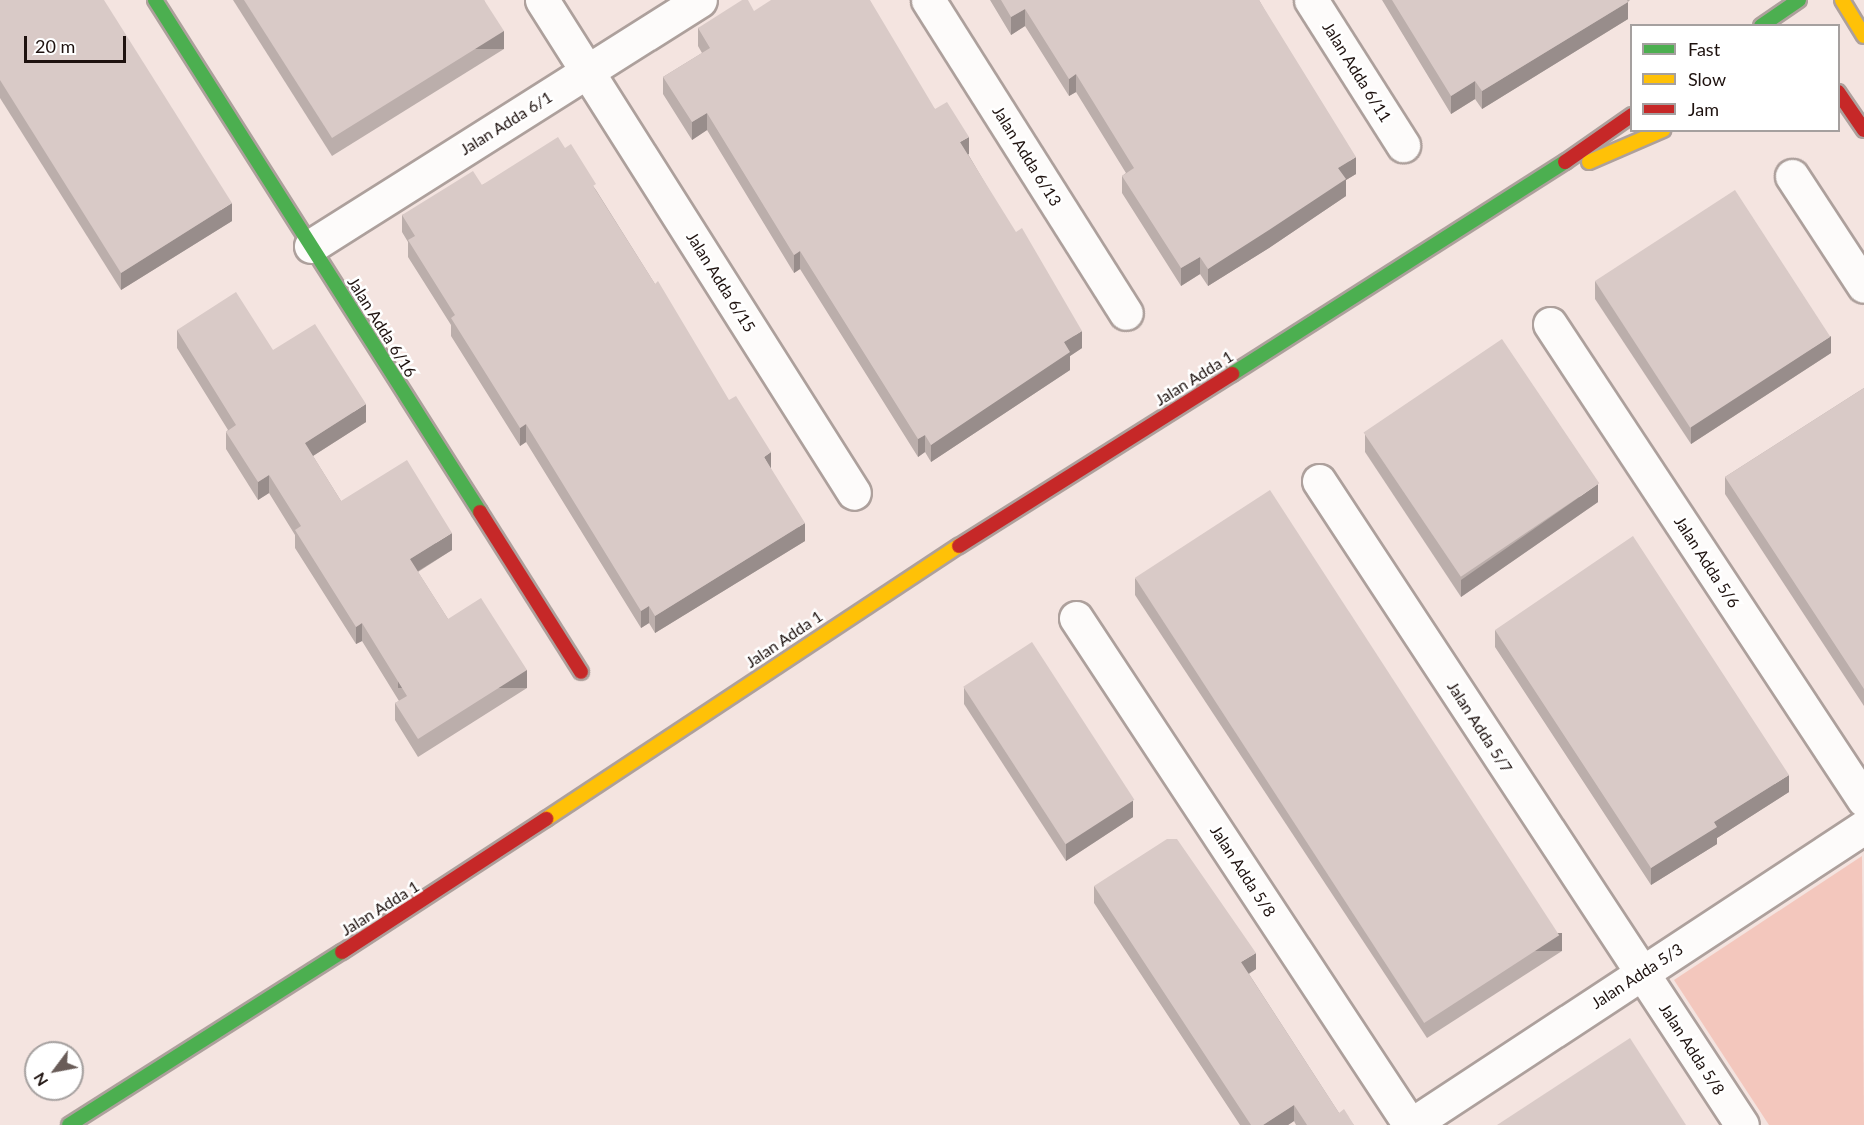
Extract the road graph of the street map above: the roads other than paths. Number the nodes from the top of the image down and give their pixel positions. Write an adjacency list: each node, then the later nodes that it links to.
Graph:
1 (155, 0): 20 (street, Jalan Adda 6/16)
2 (542, 0): 12 (street, Jalan Adda 6/15)
3 (700, 0): 12 (street, Jalan Adda 6/1)
4 (928, 0): 22 (street, Jalan Adda 6/13)
5 (1311, 0): 17 (street, Jalan Adda 6/11)
6 (1799, 0): 8 (street)
7 (1842, 0): 11 (street)
8 (1784, 10): 9 (street); 10 (street)
9 (1764, 24)
10 (1793, 24)
11 (1858, 29)
12 (587, 72): 20 (street, Jalan Adda 6/1); 25 (street, Jalan Adda 6/15)
13 (1840, 94): 15 (street)
14 (1630, 116): 19 (street, Jalan Adda 1)
15 (1864, 130)
16 (1658, 132): 19 (street, Jalan Adda 1)
17 (1403, 145)
18 (1792, 176): 21 (street)
19 (1524, 190): 31 (street, Jalan Adda 1)
20 (311, 246): 27 (street, Jalan Adda 6/16)
21 (1864, 286)
22 (1126, 313)
23 (1550, 324): 28 (street, Jalan Adda 5/6)
24 (1318, 481): 30 (street, Jalan Adda 5/7)
25 (854, 493)
26 (1077, 618): 32 (street, Jalan Adda 5/8)
27 (581, 672)
28 (1864, 800)
29 (1864, 827): 30 (street, Jalan Adda 5/3)
30 (1642, 973): 32 (street, Jalan Adda 5/3); 33 (street, Jalan Adda 5/8)
31 (69, 1125)
32 (1410, 1125)
33 (1742, 1125)

